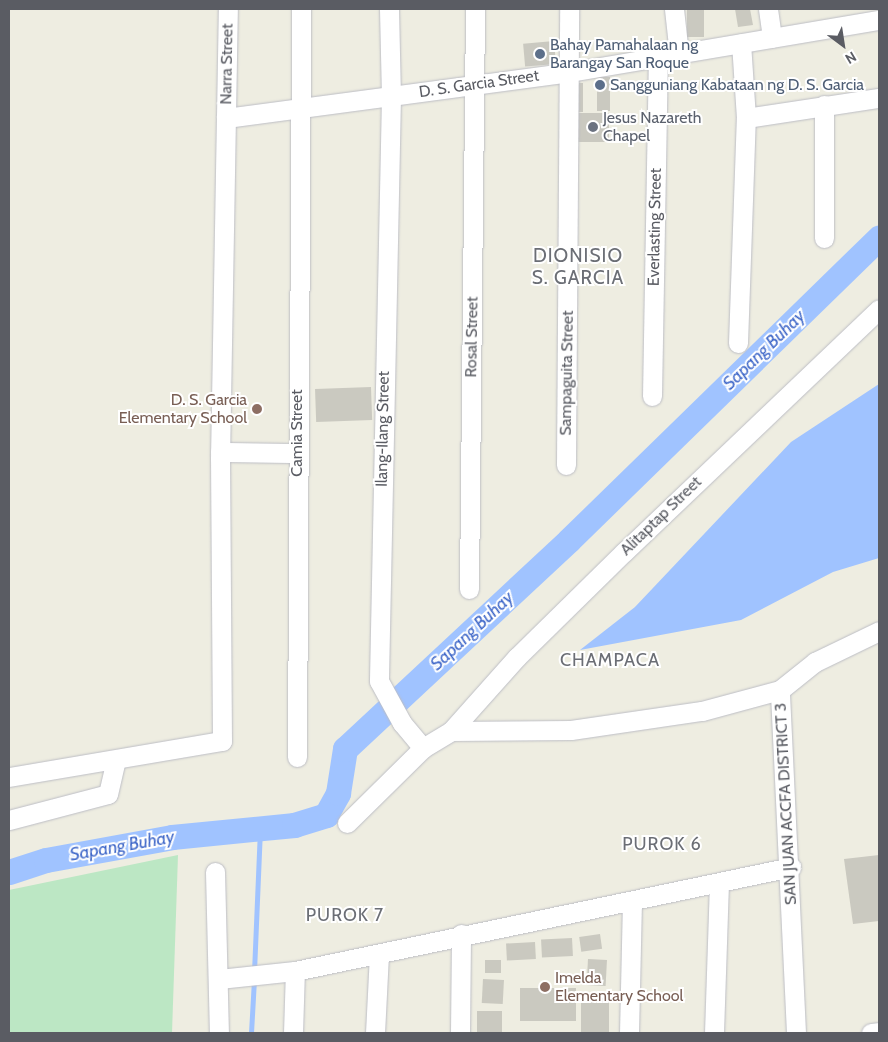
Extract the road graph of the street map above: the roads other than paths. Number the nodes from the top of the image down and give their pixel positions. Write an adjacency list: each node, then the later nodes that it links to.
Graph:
1 (228, 9): 20 (street, Narra Street)
2 (301, 9): 19 (street, Camia Street)
3 (389, 9): 16 (street, Ilang-Ilang Street)
4 (476, 9): 15 (street, Rosal Street)
5 (569, 9): 14 (street, Sampaguita Street)
6 (674, 9): 12 (street)
7 (768, 9): 10 (street)
8 (852, 16): 9 (street, D. S. Garcia Street); 10 (street, D. S. Garcia Street)
9 (879, 20)
10 (772, 38): 11 (street, D. S. Garcia Street)
11 (741, 43): 12 (street, D. S. Garcia Street); 21 (street)
12 (679, 54): 13 (street, D. S. Garcia Street)
13 (658, 57): 14 (street, D. S. Garcia Street); 25 (street, Everlasting Street)
14 (570, 72): 15 (street, D. S. Garcia Street); 28 (street, Sampaguita Street)
15 (476, 84): 16 (street, D. S. Garcia Street); 29 (street, Rosal Street)
16 (391, 96): 19 (street, D. S. Garcia Street); 33 (street, Ilang-Ilang Street)
17 (879, 98): 18 (street)
18 (824, 105): 21 (street); 22 (street)
19 (301, 109): 20 (street, D. S. Garcia Street); 27 (street, Camia Street)
20 (226, 118): 26 (street, Narra Street)
21 (746, 118): 24 (street)
22 (824, 238)
23 (879, 309): 32 (street, Alitaptap Street)
24 (738, 343)
25 (652, 396)
26 (220, 452): 27 (street); 35 (street, Narra Street)
27 (296, 453): 34 (street, Camia Street)
28 (566, 464)
29 (469, 589)
30 (879, 631): 31 (street, SAN JUAN ACCFA DISTRICT 3)
31 (780, 690): 32 (street); 39 (street, SAN JUAN ACCFA DISTRICT 3)
32 (451, 731): 33 (street, Alitaptap Street)
33 (423, 748): 38 (street, Alitaptap Street)
34 (297, 758)
35 (116, 760): 36 (street); 37 (street)
36 (9, 777)
37 (9, 820)
38 (347, 823)
39 (791, 867): 41 (street); 54 (street, SAN JUAN ACCFA DISTRICT 3)
40 (216, 872): 46 (street)
41 (719, 885): 42 (street); 53 (street)
42 (632, 902): 43 (street); 52 (street)
43 (461, 934): 44 (street); 51 (street)
44 (379, 954): 45 (street); 50 (street)
45 (295, 971): 46 (street); 49 (street)
46 (219, 979): 48 (street)
47 (879, 1032): 55 (street)
48 (219, 1033)
49 (293, 1033)
50 (375, 1033)
51 (460, 1033)
52 (629, 1033)
53 (714, 1033)
54 (796, 1033)
55 (871, 1033)

